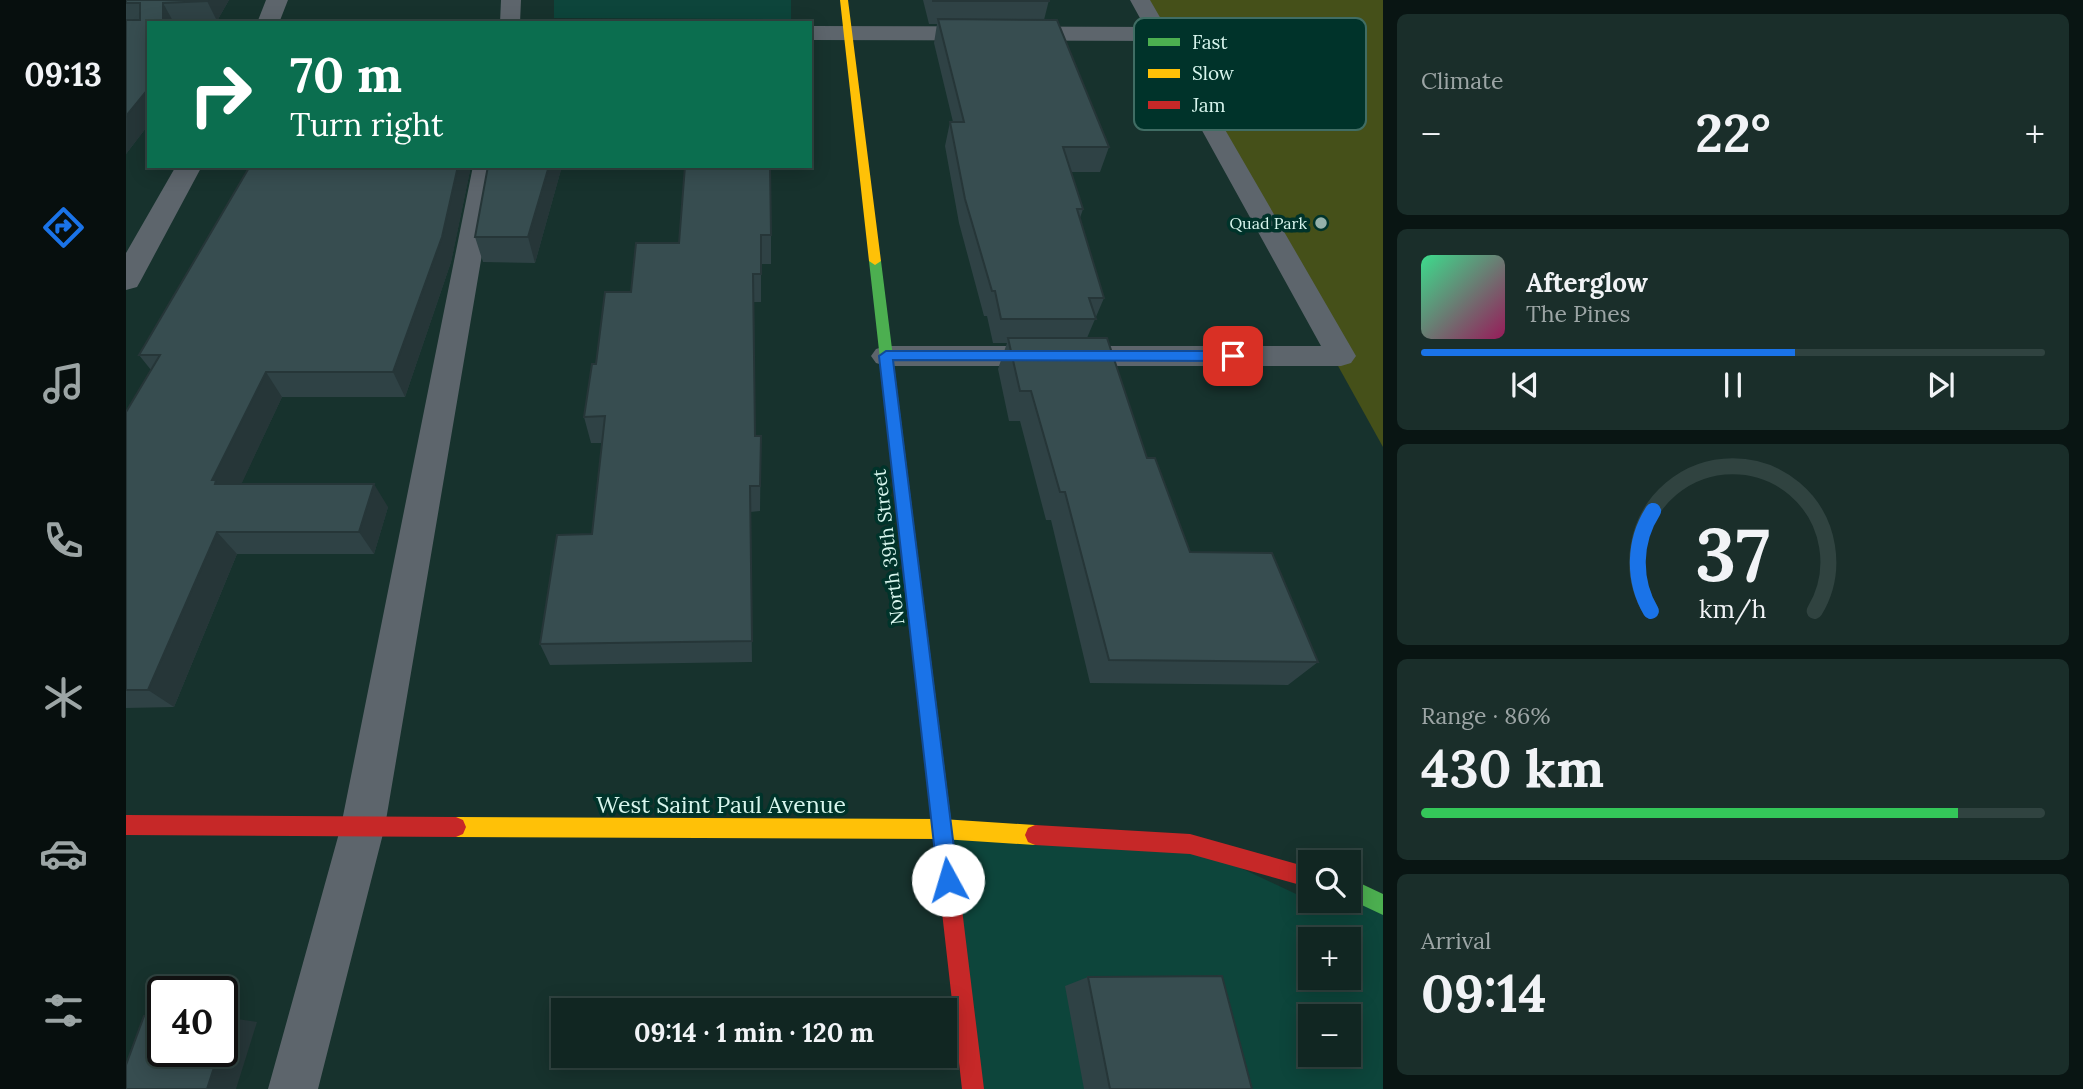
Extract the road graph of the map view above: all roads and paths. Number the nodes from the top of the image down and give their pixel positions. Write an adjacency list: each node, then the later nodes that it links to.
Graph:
1 (277, 0): 6 (street)
2 (511, 0): 7 (lane)
3 (844, 0): 9 (street, North 39th Street)
4 (1140, 0): 5 (lane)
5 (1151, 18)
6 (269, 21)
7 (510, 21)
8 (812, 33): 9 (street)
9 (848, 33): 10 (street); 15 (street, North 39th Street)
10 (1134, 34)
11 (1215, 130): 15 (lane)
12 (188, 168): 14 (street)
13 (485, 168): 17 (lane)
14 (126, 280)
15 (886, 356): 18 (street, North 39th Street)
16 (126, 825): 17 (street, West Saint Paul Avenue)
17 (363, 827): 18 (street, West Saint Paul Avenue); 22 (lane)
18 (942, 829): 19 (street, West Saint Paul Avenue); 23 (street, North 39th Street)
19 (1298, 874)
20 (1361, 894): 21 (street)
21 (1383, 905)
22 (292, 1089)
23 (973, 1089)

